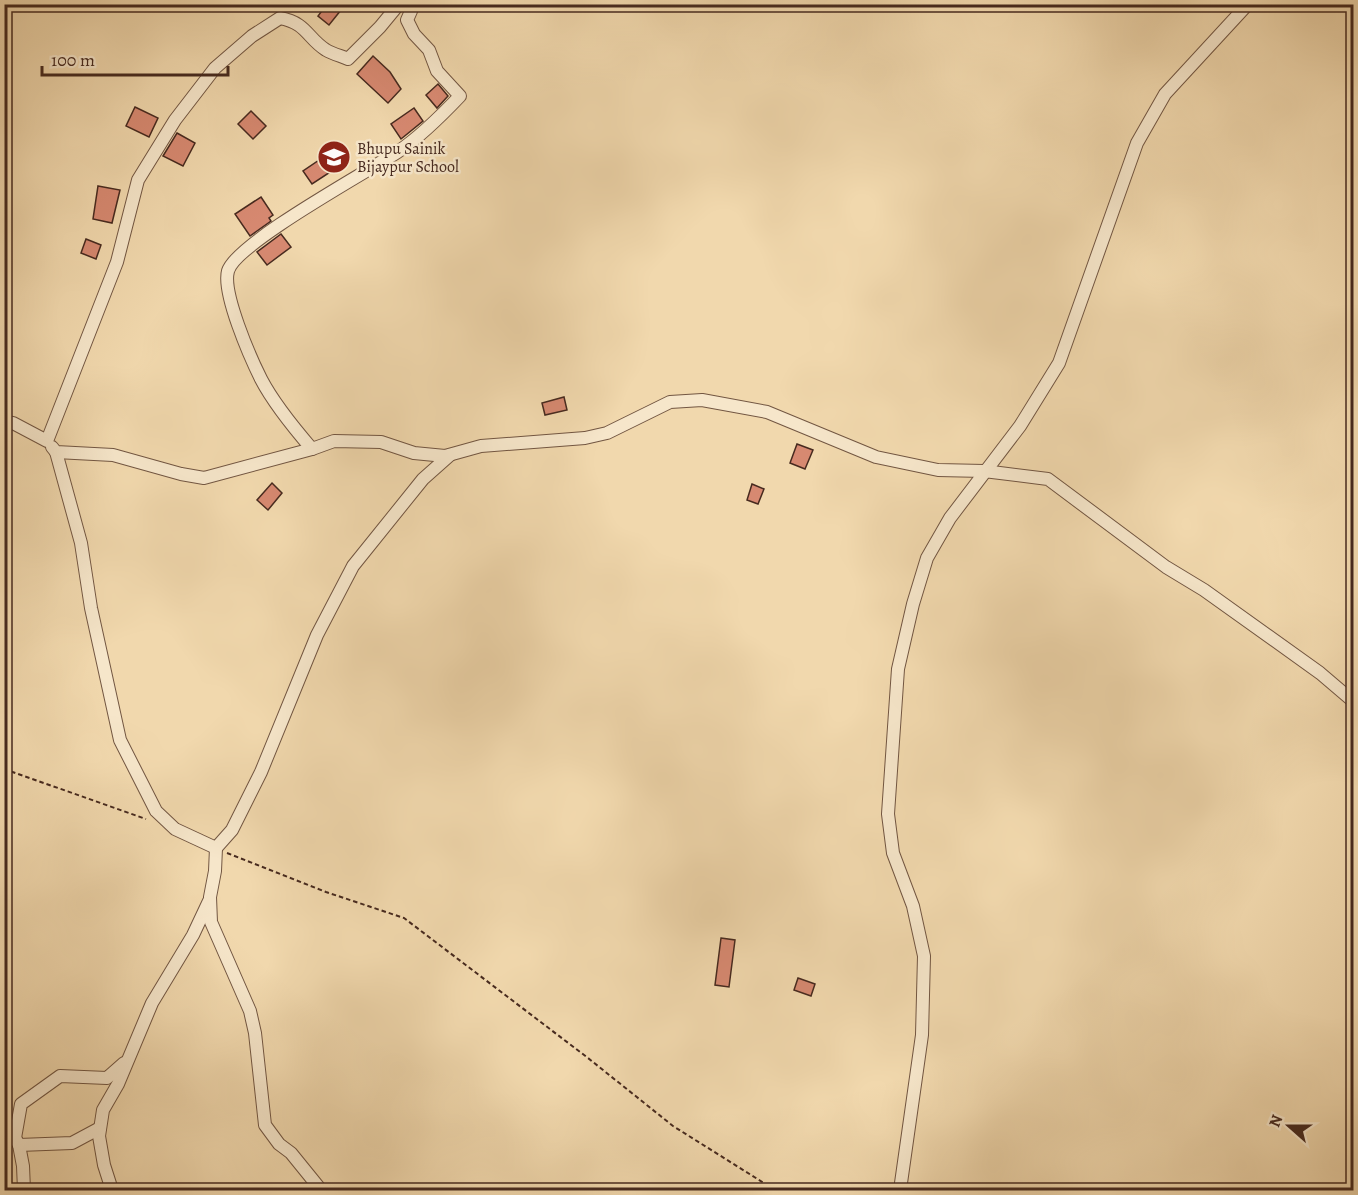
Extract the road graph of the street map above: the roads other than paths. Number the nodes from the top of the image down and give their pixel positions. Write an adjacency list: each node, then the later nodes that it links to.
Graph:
1 (399, 4): 5 (street)
2 (408, 4): 6 (street)
3 (1248, 4): 9 (street)
4 (4, 421): 5 (street)
5 (48, 441): 7 (street)
6 (312, 449): 7 (street); 8 (street)
7 (56, 452): 11 (street)
8 (450, 454): 9 (street); 11 (street)
9 (984, 471): 10 (street); 19 (street)
10 (1353, 702)
11 (216, 848): 12 (street)
12 (210, 897): 13 (street); 18 (street)
13 (127, 1060): 14 (street); 15 (street)
14 (100, 1128): 15 (street); 17 (street)
15 (13, 1140): 16 (street)
16 (24, 1191)
17 (112, 1191)
18 (321, 1191)
19 (900, 1191)

